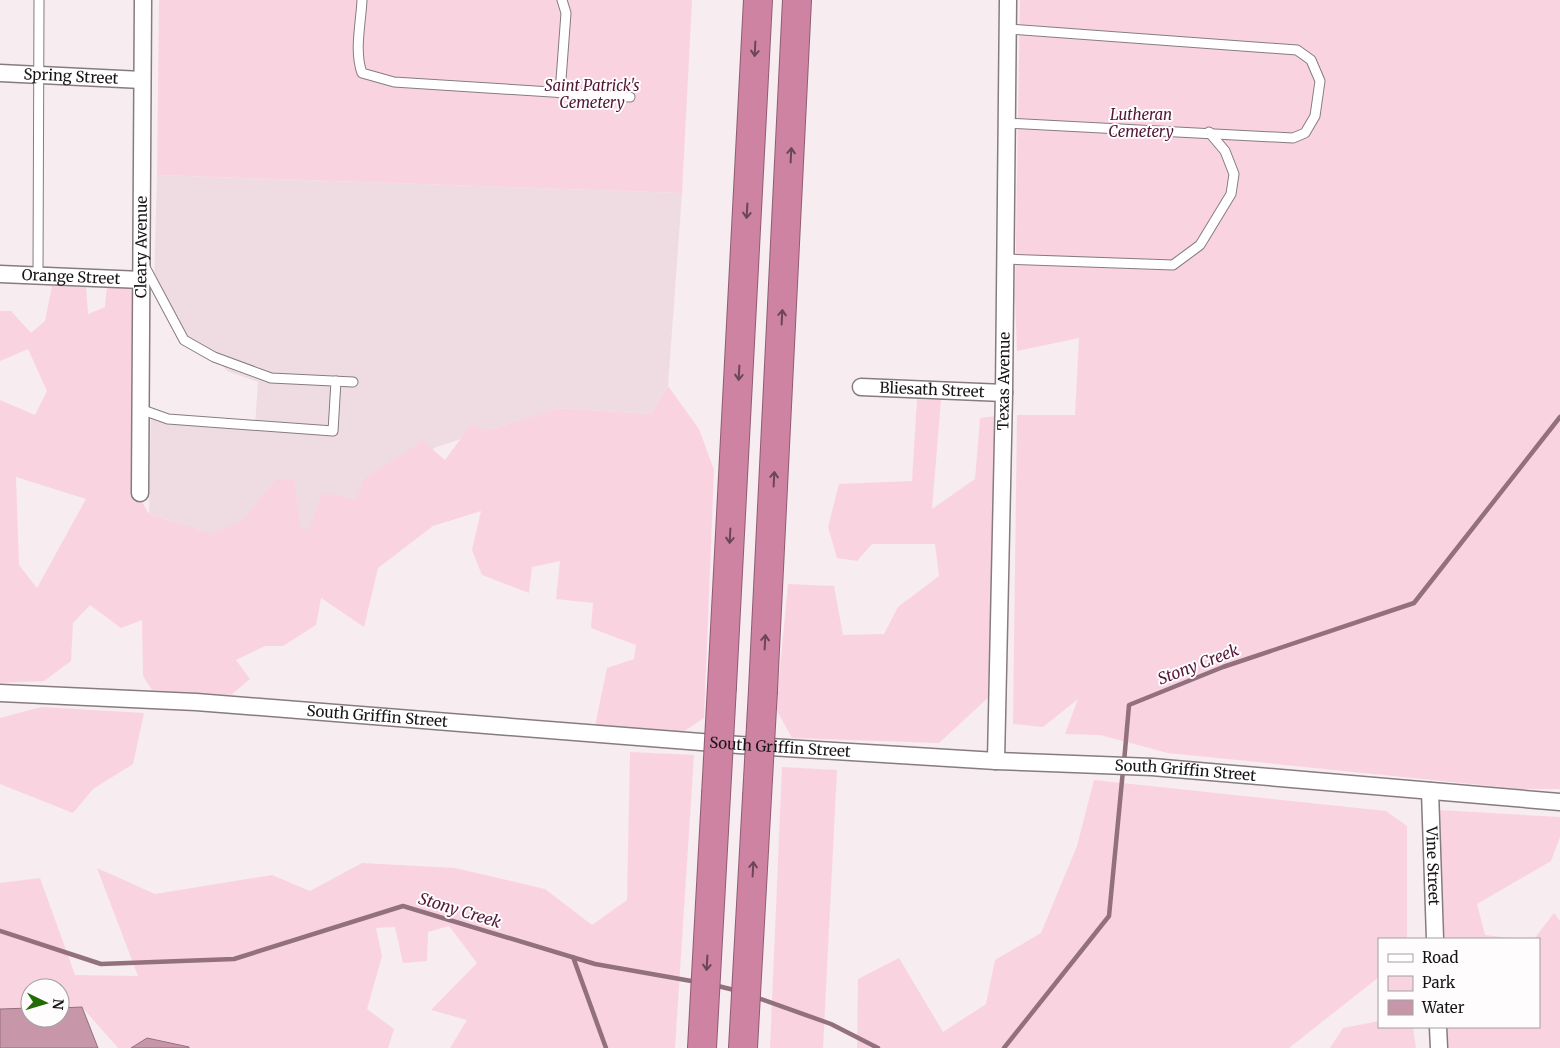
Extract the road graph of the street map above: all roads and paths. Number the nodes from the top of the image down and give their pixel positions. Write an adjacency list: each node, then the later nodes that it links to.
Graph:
1 (39, 0): 11 (lane)
2 (143, 0): 12 (street, Cleary Avenue)
3 (362, 0): 13 (lane)
4 (562, 0): 13 (lane)
5 (758, 0): 35 (highway, one-way to 35, bridge)
6 (797, 0): 15 (highway)
7 (807, 0): 15 (highway)
8 (1008, 0): 9 (street, Texas Avenue)
9 (1008, 29): 16 (street, Texas Avenue); 17 (lane)
10 (0, 73): 11 (street, Spring Street)
11 (39, 76): 12 (street, Spring Street); 21 (lane)
12 (142, 80): 19 (street, Cleary Avenue)
13 (560, 93): 14 (lane)
14 (630, 97)
15 (792, 121): 36 (highway, one-way to 15, bridge)
16 (1005, 123): 17 (lane); 18 (street, Texas Avenue)
17 (1209, 132): 18 (lane)
18 (1005, 259): 26 (street, Texas Avenue)
19 (142, 262): 22 (street, Cleary Avenue); 23 (lane)
20 (0, 274): 21 (street, Orange Street)
21 (38, 276): 22 (street, Orange Street)
22 (142, 280): 27 (street, Cleary Avenue)
23 (336, 381): 24 (lane); 27 (lane)
24 (353, 382)
25 (861, 387): 26 (street, Bliesath Street)
26 (1004, 393): 30 (street, Texas Avenue)
27 (140, 409): 28 (street, Cleary Avenue)
28 (140, 493)
29 (0, 694): 30 (street, South Griffin Street)
30 (996, 761): 31 (street, South Griffin Street)
31 (1430, 792): 32 (street, South Griffin Street); 33 (street, Vine Street)
32 (1560, 802)
33 (1435, 938)
34 (1438, 1028): 37 (street)
35 (702, 1048)
36 (743, 1048)
37 (1439, 1048)

